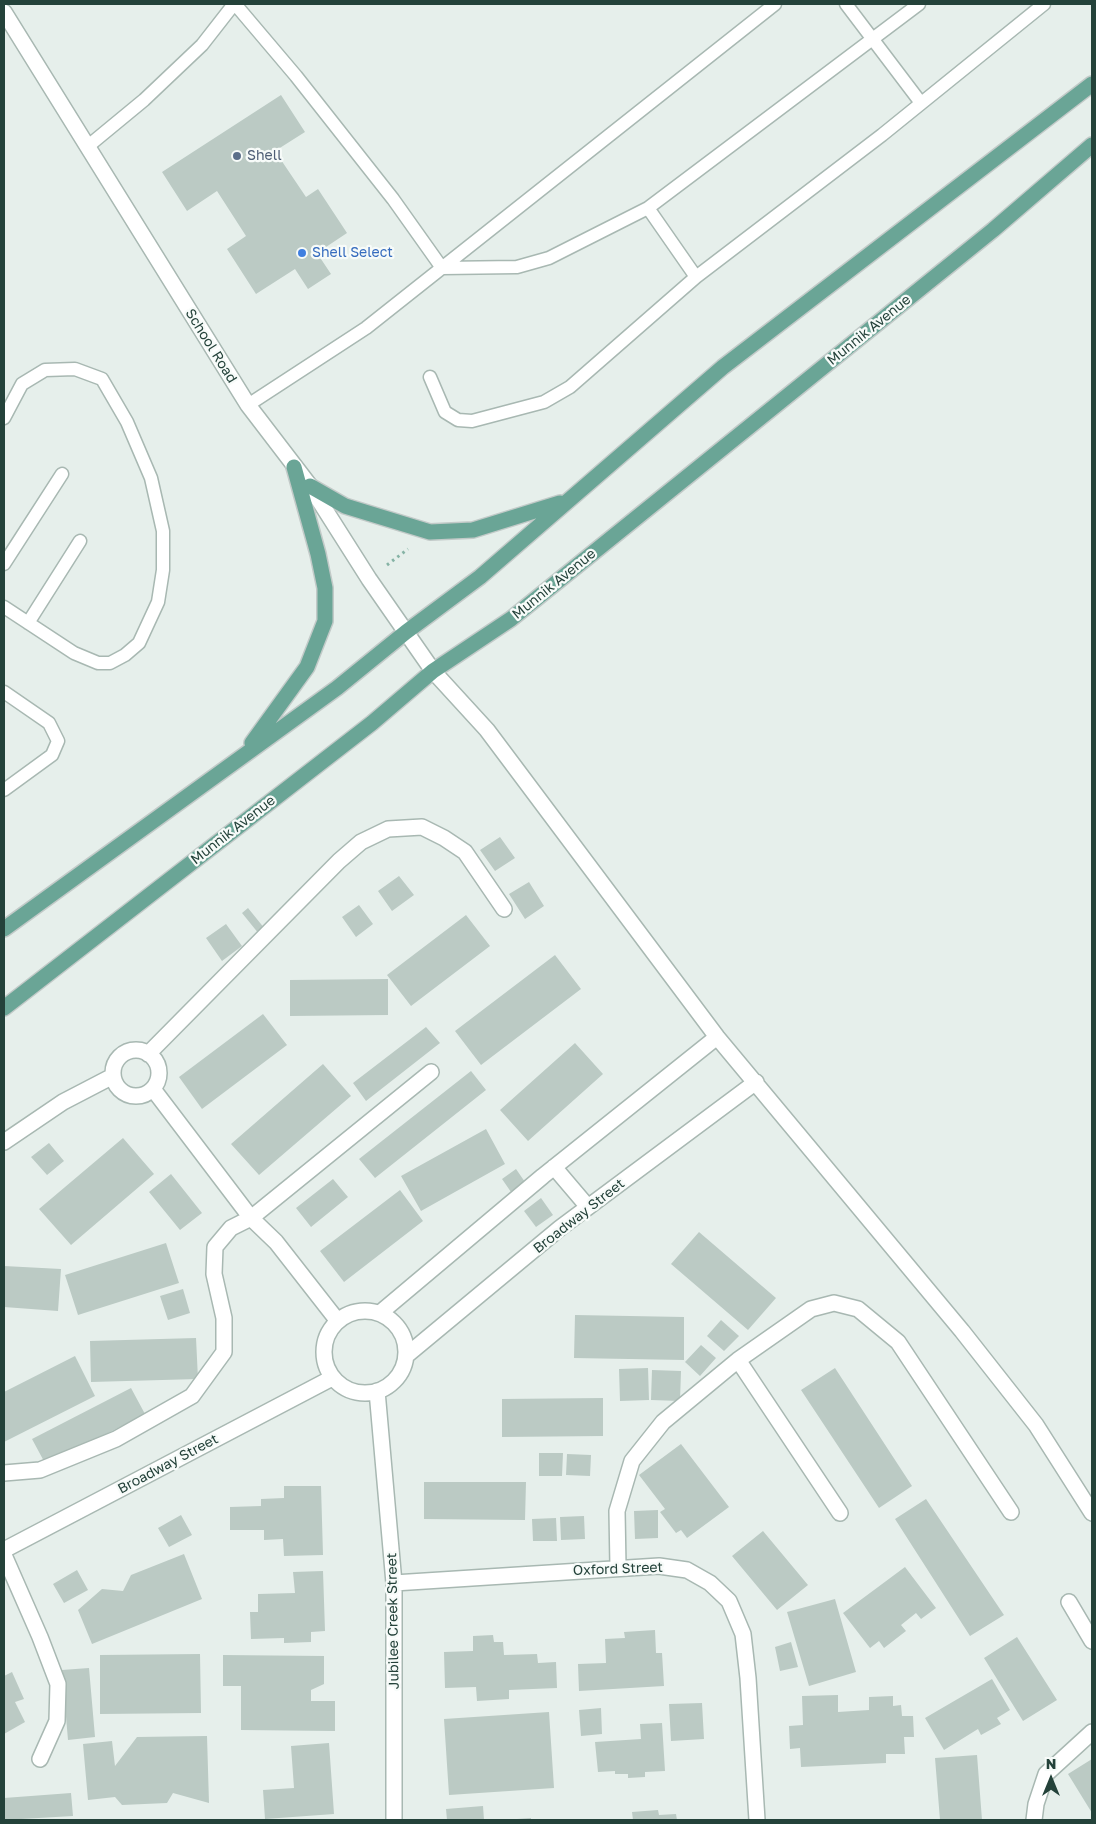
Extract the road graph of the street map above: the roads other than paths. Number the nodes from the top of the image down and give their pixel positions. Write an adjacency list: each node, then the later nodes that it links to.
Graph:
1 (234, 4): 13 (lane); 15 (lane)
2 (775, 4): 15 (lane)
3 (846, 4): 7 (lane)
4 (919, 4): 7 (lane)
5 (1044, 4): 11 (lane)
6 (4, 12): 13 (street, School Road)
7 (873, 37): 11 (lane); 14 (lane)
8 (1092, 80): 10 (lane)
9 (1092, 84): 10 (main road)
10 (1074, 97): 23 (main road)
11 (921, 103): 16 (lane)
12 (1092, 145): 29 (main road, Munnik Avenue)
13 (88, 147): 18 (street, School Road)
14 (648, 208): 15 (lane); 16 (lane)
15 (442, 268): 18 (lane)
16 (696, 276): 17 (lane)
17 (430, 377)
18 (248, 405): 20 (street, School Road)
19 (4, 418): 27 (lane)
20 (294, 467): 22 (street, School Road); 31 (main road)
21 (62, 474): 25 (lane)
22 (310, 486): 23 (main road); 28 (street, School Road)
23 (565, 502): 28 (main road)
24 (80, 541): 27 (lane)
25 (4, 564)
26 (4, 607): 27 (lane)
27 (28, 623)
28 (406, 632): 29 (street, School Road); 31 (main road)
29 (433, 671): 35 (main road, Munnik Avenue); 36 (street, School Road)
30 (4, 692): 32 (lane)
31 (244, 754): 34 (main road)
32 (4, 790)
33 (504, 909): 37 (street)
34 (4, 929)
35 (4, 1008)
36 (717, 1037): 40 (street, School Road); 43 (street)
37 (148, 1054): 39 (street); 41 (street)
38 (431, 1072): 45 (street)
39 (113, 1076): 41 (street); 42 (street)
40 (756, 1082): 44 (street, Broadway Street); 55 (street, School Road)
41 (153, 1089): 45 (street)
42 (4, 1142)
43 (554, 1167): 44 (street); 46 (street)
44 (588, 1208): 48 (street, Broadway Street)
45 (251, 1218): 47 (street); 52 (street)
46 (380, 1313): 47 (street); 48 (street)
47 (337, 1320): 50 (street)
48 (407, 1355): 51 (street)
49 (738, 1360): 53 (street); 54 (street); 58 (street)
50 (332, 1378): 51 (street); 56 (street, Broadway Street)
51 (377, 1391): 59 (street, Jubilee Creek Street)
52 (4, 1474)
53 (1011, 1512)
54 (840, 1513)
55 (1092, 1513)
56 (4, 1550)
57 (4, 1555): 63 (street)
58 (618, 1567): 59 (street, Oxford Street); 65 (street, Oxford Street)
59 (394, 1583): 64 (street, Jubilee Creek Street)
60 (1069, 1602): 61 (street)
61 (1092, 1640)
62 (1092, 1732): 66 (street)
63 (40, 1759)
64 (394, 1820)
65 (757, 1820)
66 (1034, 1820)

